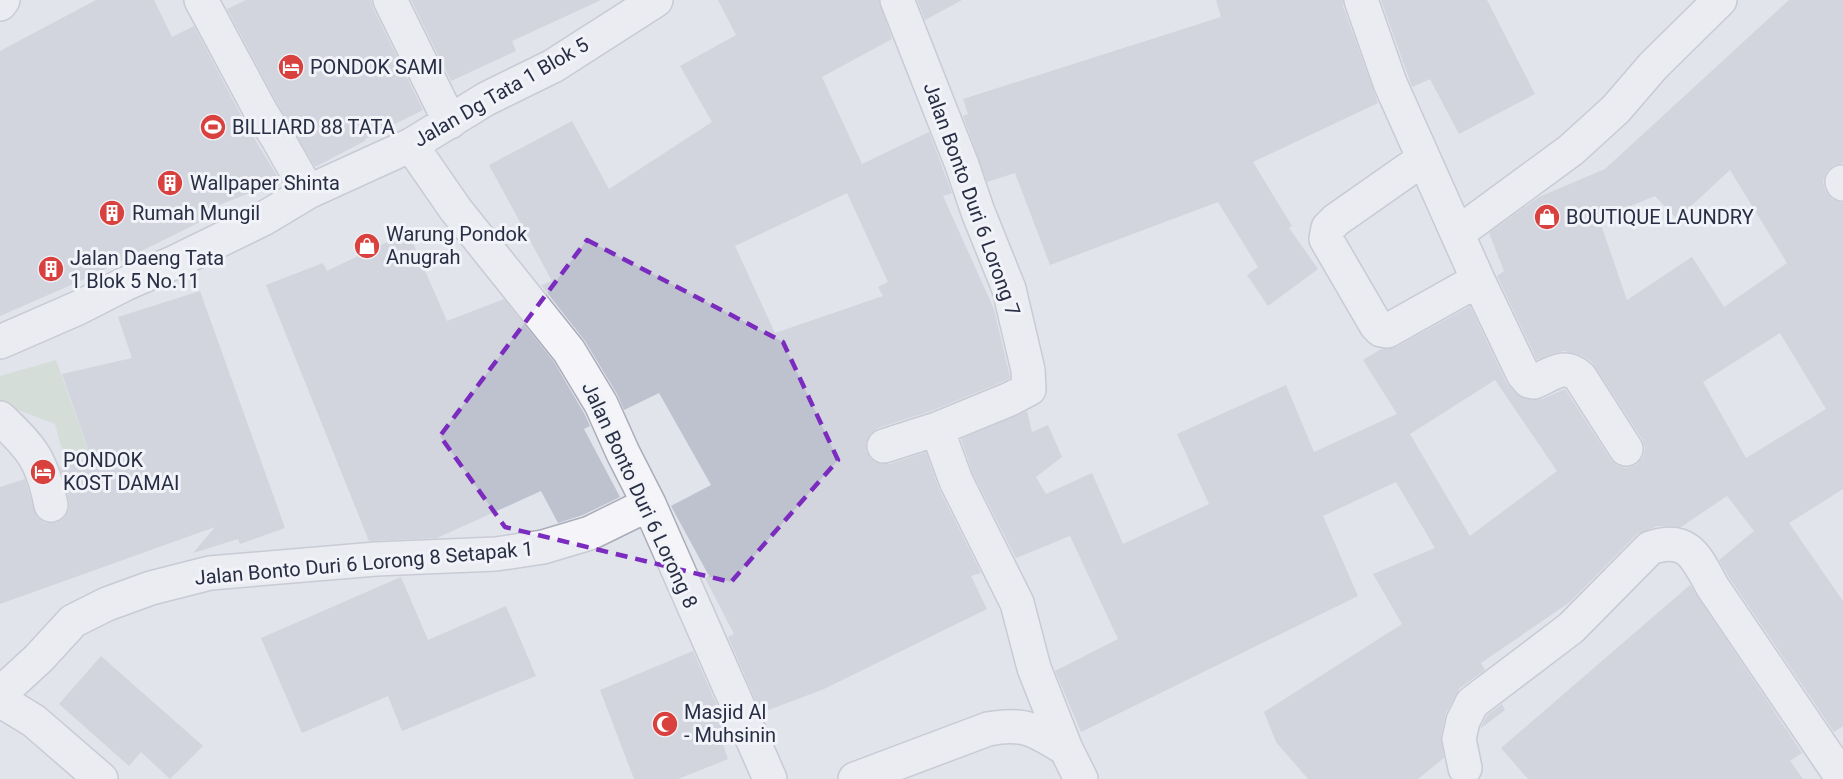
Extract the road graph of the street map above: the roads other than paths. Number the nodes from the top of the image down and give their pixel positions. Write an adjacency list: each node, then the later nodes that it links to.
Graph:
1 (3, 0): 8 (street)
2 (201, 0): 12 (street)
3 (390, 0): 9 (street)
4 (656, 0): 9 (street, Jalan Dg Tata 1 Blok 5)
5 (897, 0): 17 (street, Jalan Bonto Duri 6 Lorong 7)
6 (1361, 0): 11 (street)
7 (1720, 0): 13 (street)
8 (0, 4)
9 (450, 122): 10 (street, Jalan Dg Tata 1 Blok 5)
10 (411, 145): 12 (street, Jalan Dg Tata 1 Blok 5); 20 (street, Jalan Bonto Duri 6 Lorong 8)
11 (1423, 159): 13 (street); 14 (street)
12 (308, 192): 15 (street, Jalan Dg Tata 1 Blok 5)
13 (1458, 233): 14 (street)
14 (1478, 280): 19 (street)
15 (0, 342)
16 (0, 418): 21 (street)
17 (937, 429): 18 (street); 24 (street)
18 (884, 446)
19 (1626, 449)
20 (649, 504): 22 (street, Jalan Bonto Duri 6 Lorong 8 Setapak 1); 27 (street, Jalan Bonto Duri 6 Lorong 8)
21 (51, 505)
22 (0, 694)
23 (0, 700): 26 (street)
24 (1066, 749): 28 (street); 29 (street)
25 (1465, 775): 30 (street)
26 (101, 779)
27 (770, 779)
28 (855, 779)
29 (1081, 779)
30 (1843, 779)

